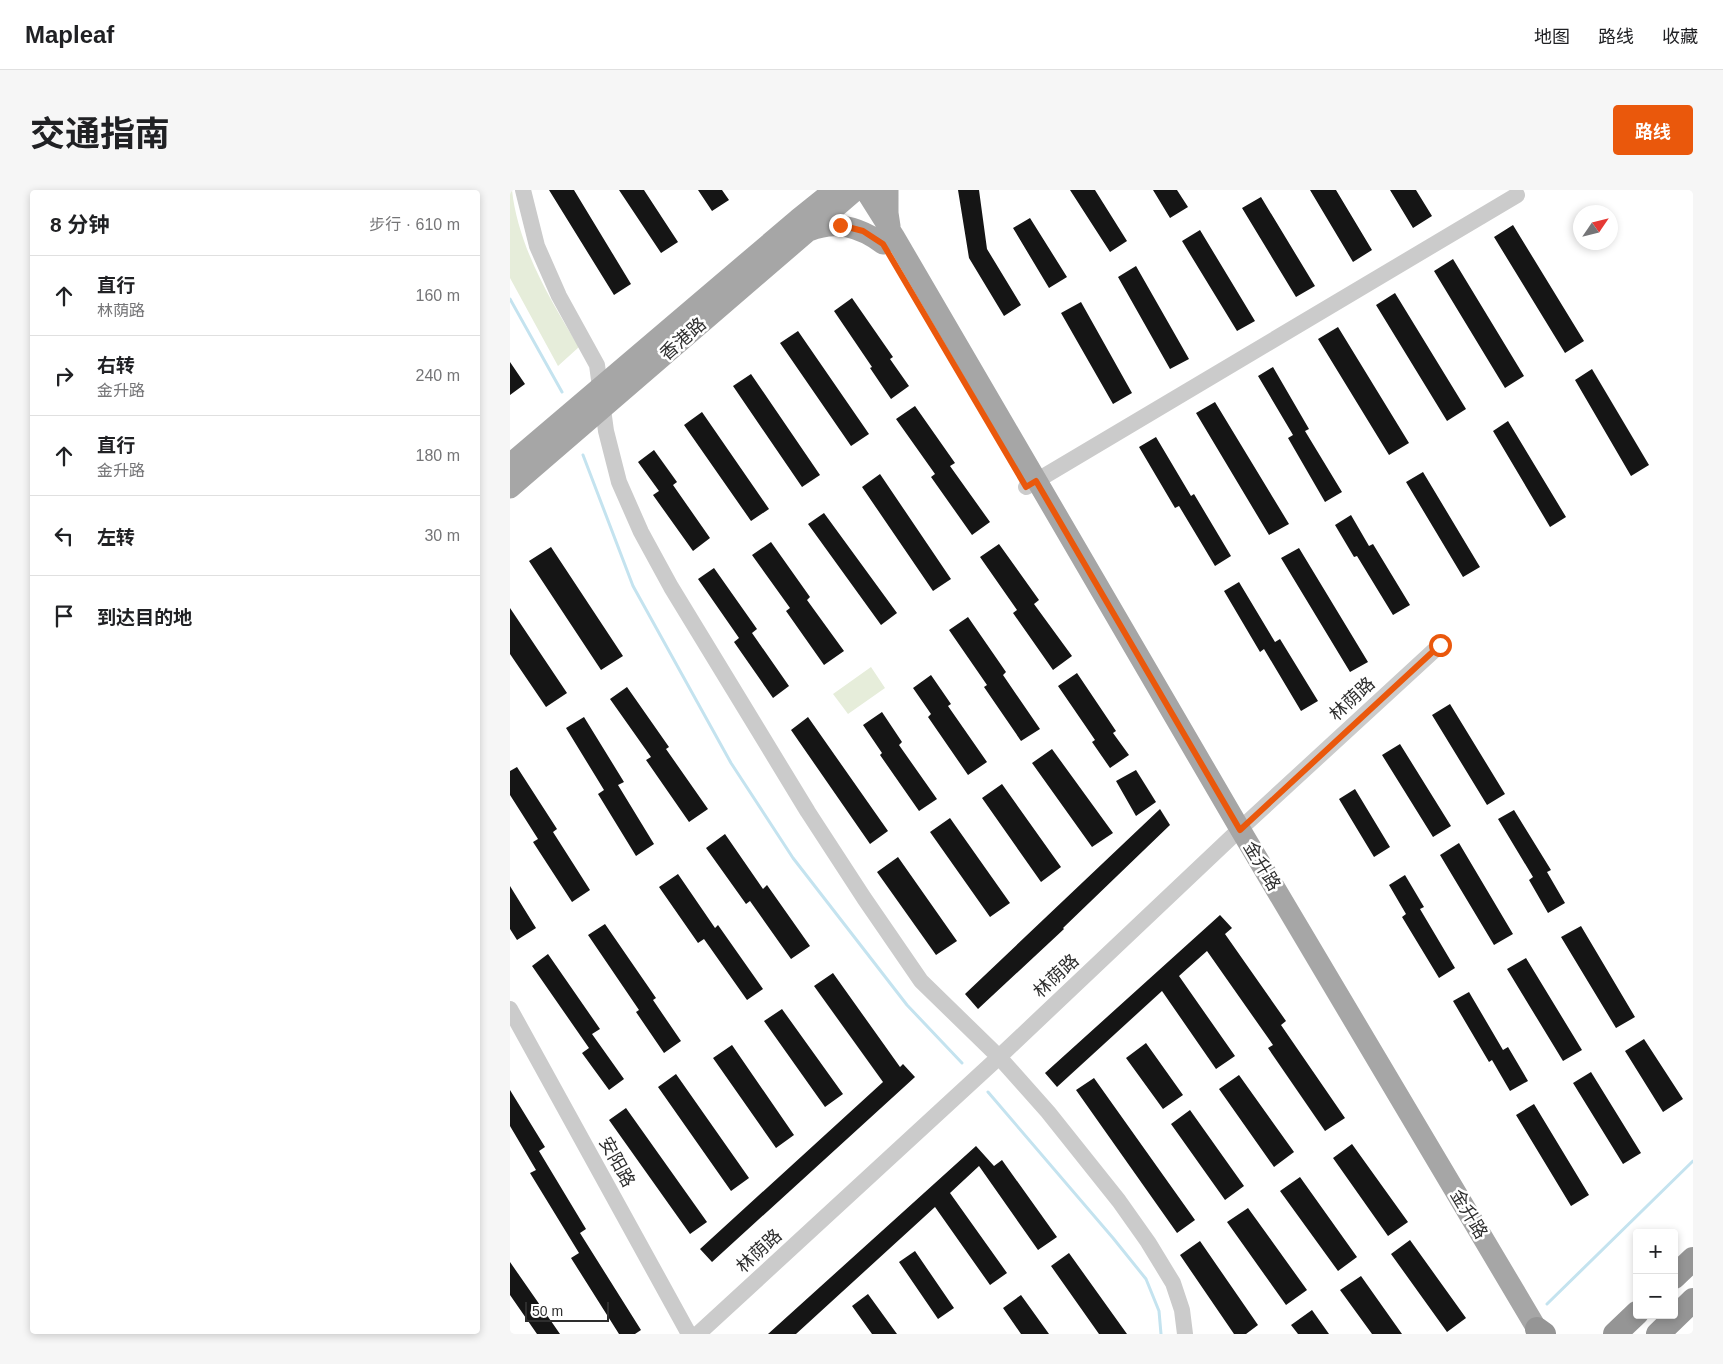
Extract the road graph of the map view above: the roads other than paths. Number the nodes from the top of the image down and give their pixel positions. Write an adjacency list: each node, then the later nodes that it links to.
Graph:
1 (523, 190): 8 (street)
2 (811, 190): 6 (main road)
3 (888, 190): 7 (main road)
4 (851, 191): 6 (main road, 香港路); 7 (main road, 金升路)
5 (1517, 195): 10 (street)
6 (802, 225): 7 (main road); 8 (main road, 香港路)
7 (888, 240): 10 (main road, 金升路)
8 (601, 397): 9 (main road, 香港路); 11 (main road, 香港路); 15 (street)
9 (510, 464)
10 (1031, 484): 13 (main road, 金升路)
11 (510, 488)
12 (1440, 645): 13 (street, 林荫路)
13 (1236, 834): 15 (street, 林荫路); 20 (main road, 金升路)
14 (510, 1009): 21 (street, 安阳路)
15 (999, 1057): 22 (street, 林荫路); 23 (street)
16 (1693, 1259): 17 (highway)
17 (1677, 1274)
18 (1693, 1300): 25 (highway)
19 (1633, 1317): 24 (highway)
20 (1536, 1333)
21 (689, 1334)
22 (698, 1334)
23 (1185, 1334)
24 (1615, 1334)
25 (1658, 1334)

